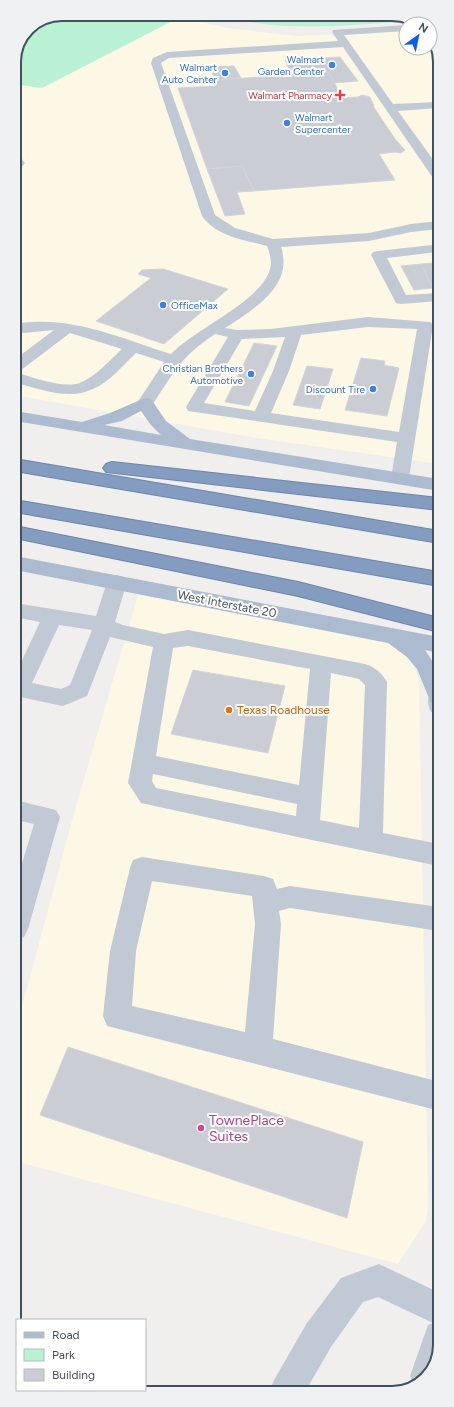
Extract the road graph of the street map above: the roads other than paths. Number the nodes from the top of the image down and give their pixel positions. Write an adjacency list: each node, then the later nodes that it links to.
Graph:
1 (398, 29): 3 (street)
2 (398, 38): 3 (street)
3 (342, 39): 5 (street); 13 (street)
4 (433, 105): 5 (street)
5 (390, 108): 7 (street)
6 (415, 121): 7 (street)
7 (399, 122): 9 (street)
8 (433, 156): 9 (street)
9 (424, 157): 10 (street)
10 (433, 170)
11 (433, 226): 12 (street)
12 (411, 228): 13 (street); 14 (street)
13 (273, 243): 19 (street)
14 (433, 247)
15 (433, 249): 16 (street)
16 (433, 297)
17 (21, 327): 18 (street)
18 (68, 327): 22 (street); 24 (street)
19 (211, 329): 21 (street); 23 (street)
20 (295, 331): 21 (street); 28 (street); 30 (street)
21 (237, 335): 28 (street)
22 (134, 346): 23 (street); 25 (street)
23 (175, 360): 26 (street)
24 (21, 363)
25 (21, 379)
26 (145, 403): 29 (main road); 31 (main road)
27 (21, 417): 29 (main road)
28 (261, 417): 30 (street)
29 (78, 426): 31 (main road)
30 (407, 438): 34 (street)
31 (188, 444): 34 (main road)
32 (21, 455): 36 (highway)
33 (21, 466): 39 (highway)
34 (400, 478): 35 (main road)
35 (433, 484)
36 (433, 503)
37 (21, 507): 41 (highway)
38 (21, 533): 45 (highway)
39 (433, 536)
40 (21, 564): 42 (main road, West Interstate 20)
41 (433, 577)
42 (117, 582): 46 (street); 47 (main road, West Interstate 20)
43 (21, 611): 44 (street)
44 (54, 616): 46 (street); 51 (street)
45 (433, 623)
46 (104, 624): 48 (street); 53 (street)
47 (389, 635): 49 (main road, West Interstate 20); 52 (main road)
48 (164, 642): 50 (street); 54 (street)
49 (433, 644)
50 (321, 664): 55 (street); 58 (street)
51 (21, 681)
52 (433, 682)
53 (21, 690)
54 (144, 763): 55 (street); 57 (street)
55 (310, 797): 57 (street)
56 (21, 811): 61 (street)
57 (307, 829): 58 (street)
58 (371, 842): 59 (street)
59 (433, 854)
60 (266, 903): 62 (street); 63 (street); 63 (street)
61 (21, 909)
62 (433, 918)
63 (258, 1049): 64 (street)
64 (433, 1095)
65 (433, 1307): 66 (street)
66 (289, 1386)

